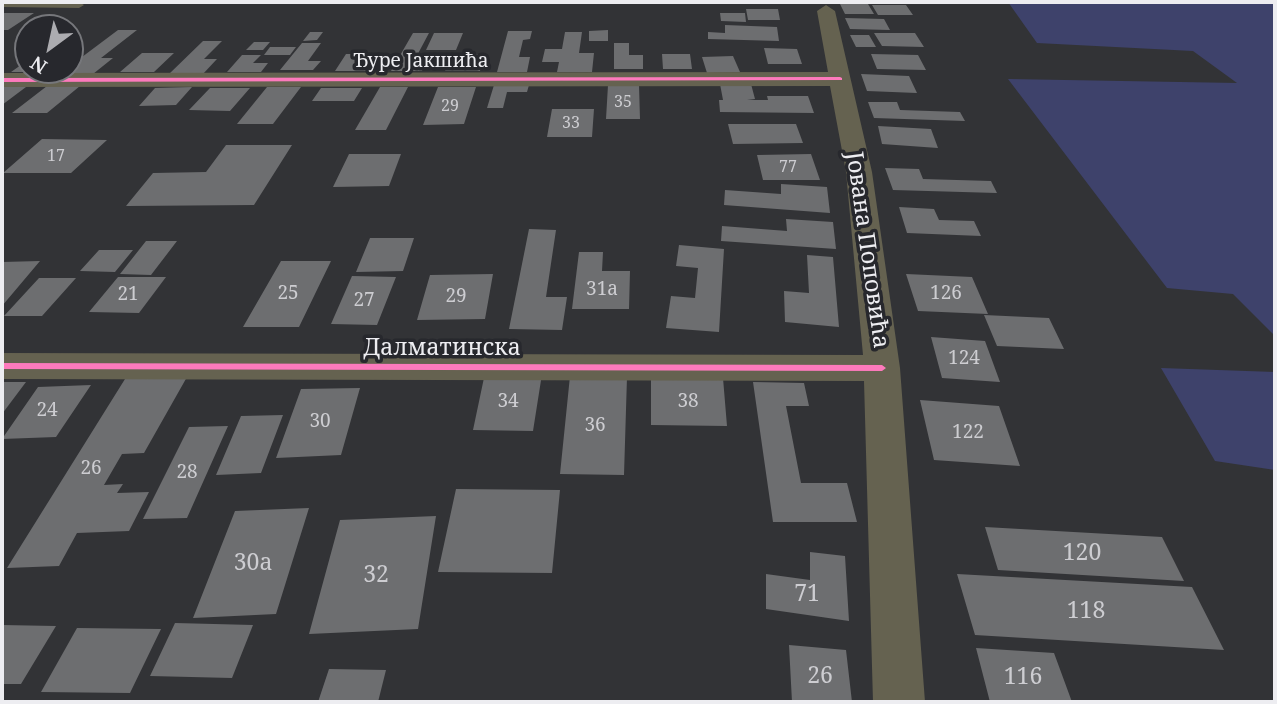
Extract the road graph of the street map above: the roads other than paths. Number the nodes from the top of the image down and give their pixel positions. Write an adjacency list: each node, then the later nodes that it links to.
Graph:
1 (2, 4): 2 (lane)
2 (79, 5)
3 (826, 11): 4 (street, Јована Поповића)
4 (840, 79): 5 (street, Ђуре Јакшића); 7 (street, Јована Поповића)
5 (2, 80)
6 (2, 366): 7 (street, Далматинска)
7 (883, 368): 8 (street, Јована Поповића)
8 (899, 702)

